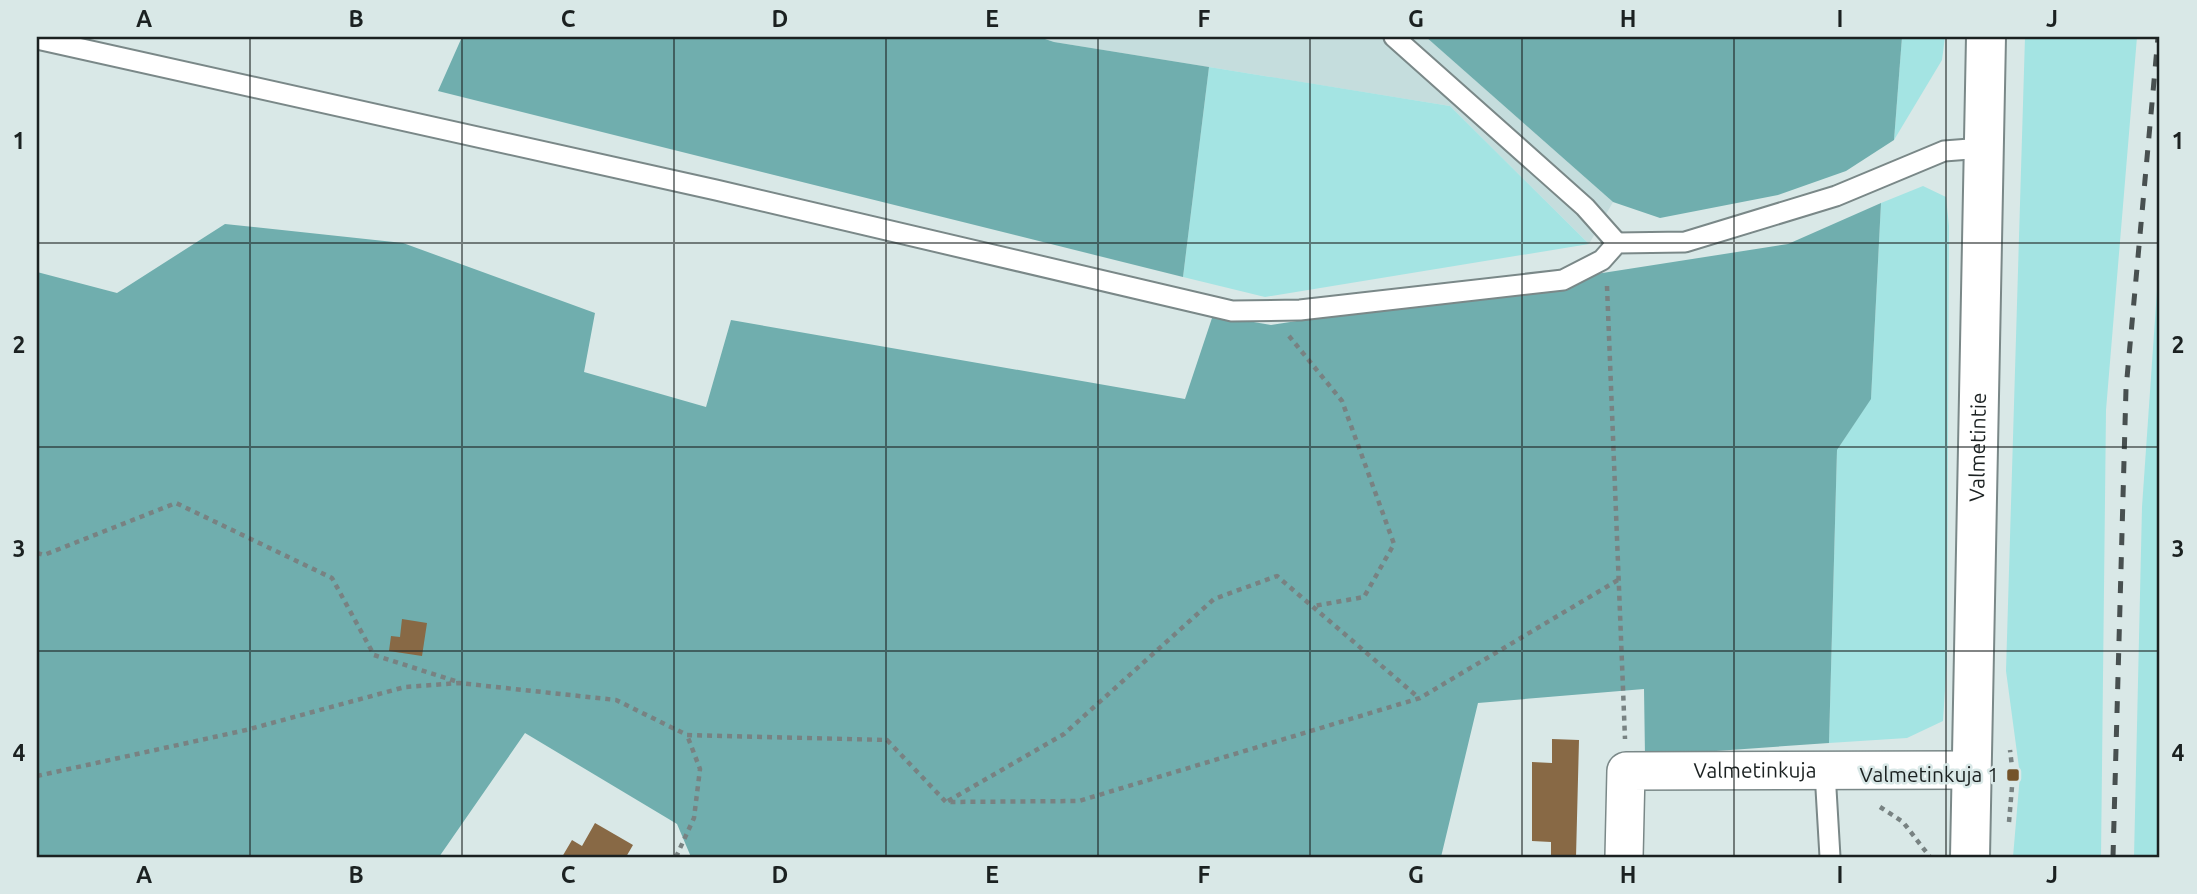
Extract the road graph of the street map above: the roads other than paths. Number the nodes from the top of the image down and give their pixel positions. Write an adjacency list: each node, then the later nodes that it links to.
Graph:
1 (1394, 37): 5 (lane)
2 (1986, 37): 4 (street, Valmetintie)
3 (37, 39): 5 (lane)
4 (1983, 148): 5 (lane); 6 (street, Valmetintie)
5 (1617, 243)
6 (1970, 771): 7 (street, Valmetinkuja); 10 (street, Valmetintie)
7 (1825, 772): 8 (street, Valmetinkuja); 9 (lane)
8 (1624, 857)
9 (1830, 857)
10 (1970, 857)

